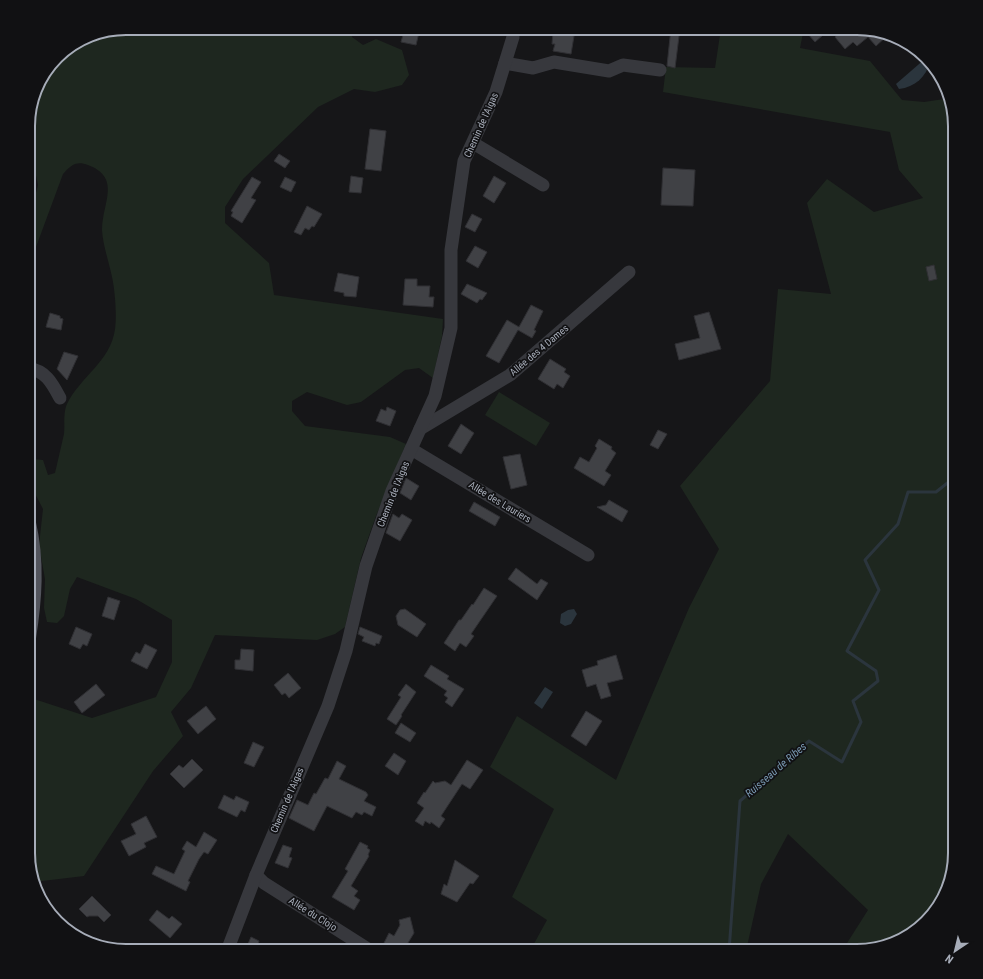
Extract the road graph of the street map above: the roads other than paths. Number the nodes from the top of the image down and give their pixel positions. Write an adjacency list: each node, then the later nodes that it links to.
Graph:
1 (513, 35): 2 (street, Chemin de l'Aigas)
2 (505, 64): 3 (street); 4 (street, Chemin de l'Aigas)
3 (660, 70)
4 (473, 143): 5 (street); 9 (street, Chemin de l'Aigas)
5 (543, 185)
6 (629, 272): 9 (street, Allée des 4 Dames)
7 (35, 370): 8 (street)
8 (60, 398)
9 (420, 429): 10 (street, Chemin de l'Aigas)
10 (411, 449): 11 (street, Allée des Lauriers); 12 (street, Chemin de l'Aigas)
11 (588, 556)
12 (256, 875): 13 (street, Chemin de l'Aigas); 14 (street, Allée du Clojo)
13 (230, 944)
14 (361, 944)

